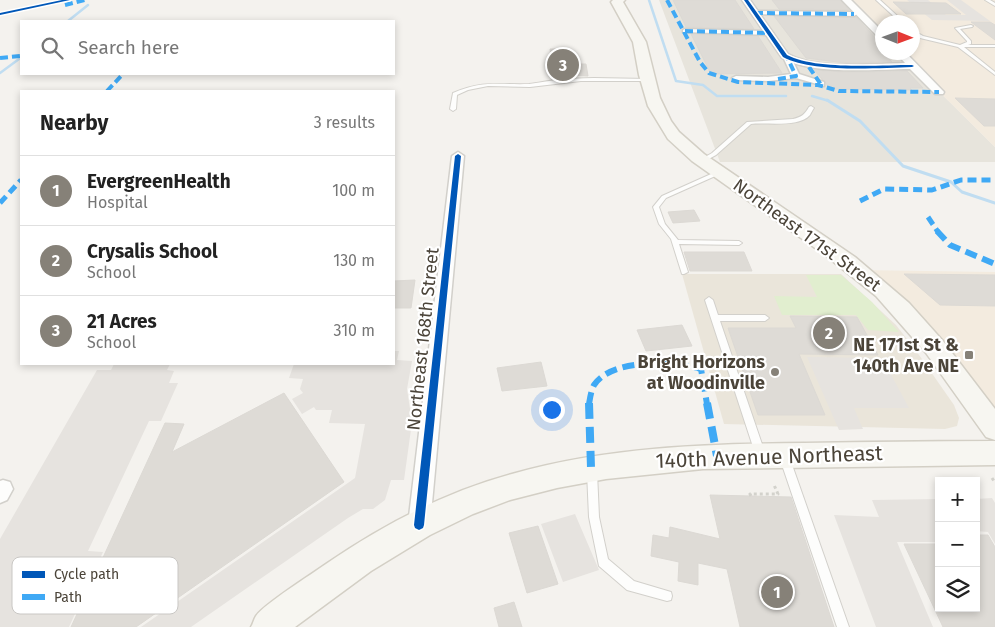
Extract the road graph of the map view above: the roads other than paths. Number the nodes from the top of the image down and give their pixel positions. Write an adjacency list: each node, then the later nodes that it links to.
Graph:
1 (607, 0): 21 (main road, Northeast 171st Street)
2 (618, 0): 21 (main road, Northeast 171st Street)
3 (746, 0): 8 (street)
4 (846, 0): 12 (street)
5 (878, 0): 10 (lane)
6 (987, 0): 7 (lane)
7 (995, 5)
8 (755, 14): 9 (street); 14 (street)
9 (854, 14)
10 (894, 15)
11 (971, 26): 16 (lane)
12 (875, 29)
13 (685, 31): 14 (street)
14 (768, 32): 19 (street)
15 (920, 36): 16 (lane)
16 (960, 46): 17 (lane); 22 (lane)
17 (995, 46)
18 (906, 60): 20 (street)
19 (792, 61): 20 (street); 23 (street)
20 (912, 66): 26 (street)
21 (646, 73): 28 (lane); 30 (main road, Northeast 171st Street)
22 (995, 74)
23 (796, 76): 24 (street); 25 (street)
24 (736, 78)
25 (821, 84)
26 (939, 92)
27 (811, 108): 30 (lane)
28 (454, 109)
29 (458, 156): 41 (street, Northeast 168th Street)
30 (711, 166): 31 (lane); 37 (main road, Northeast 171st Street)
31 (674, 242): 32 (lane); 33 (lane)
32 (738, 242)
33 (684, 272)
34 (709, 300): 35 (lane)
35 (716, 318): 36 (lane); 38 (lane)
36 (765, 318)
37 (995, 429)
38 (773, 455): 39 (main road, 140th Avenue Northeast); 40 (main road, 140th Avenue Northeast); 44 (lane)
39 (591, 468): 41 (main road, 140th Avenue Northeast); 42 (lane)
40 (994, 471)
41 (419, 525): 43 (main road, 140th Avenue Northeast)
42 (667, 596)
43 (268, 627)
44 (843, 627)

